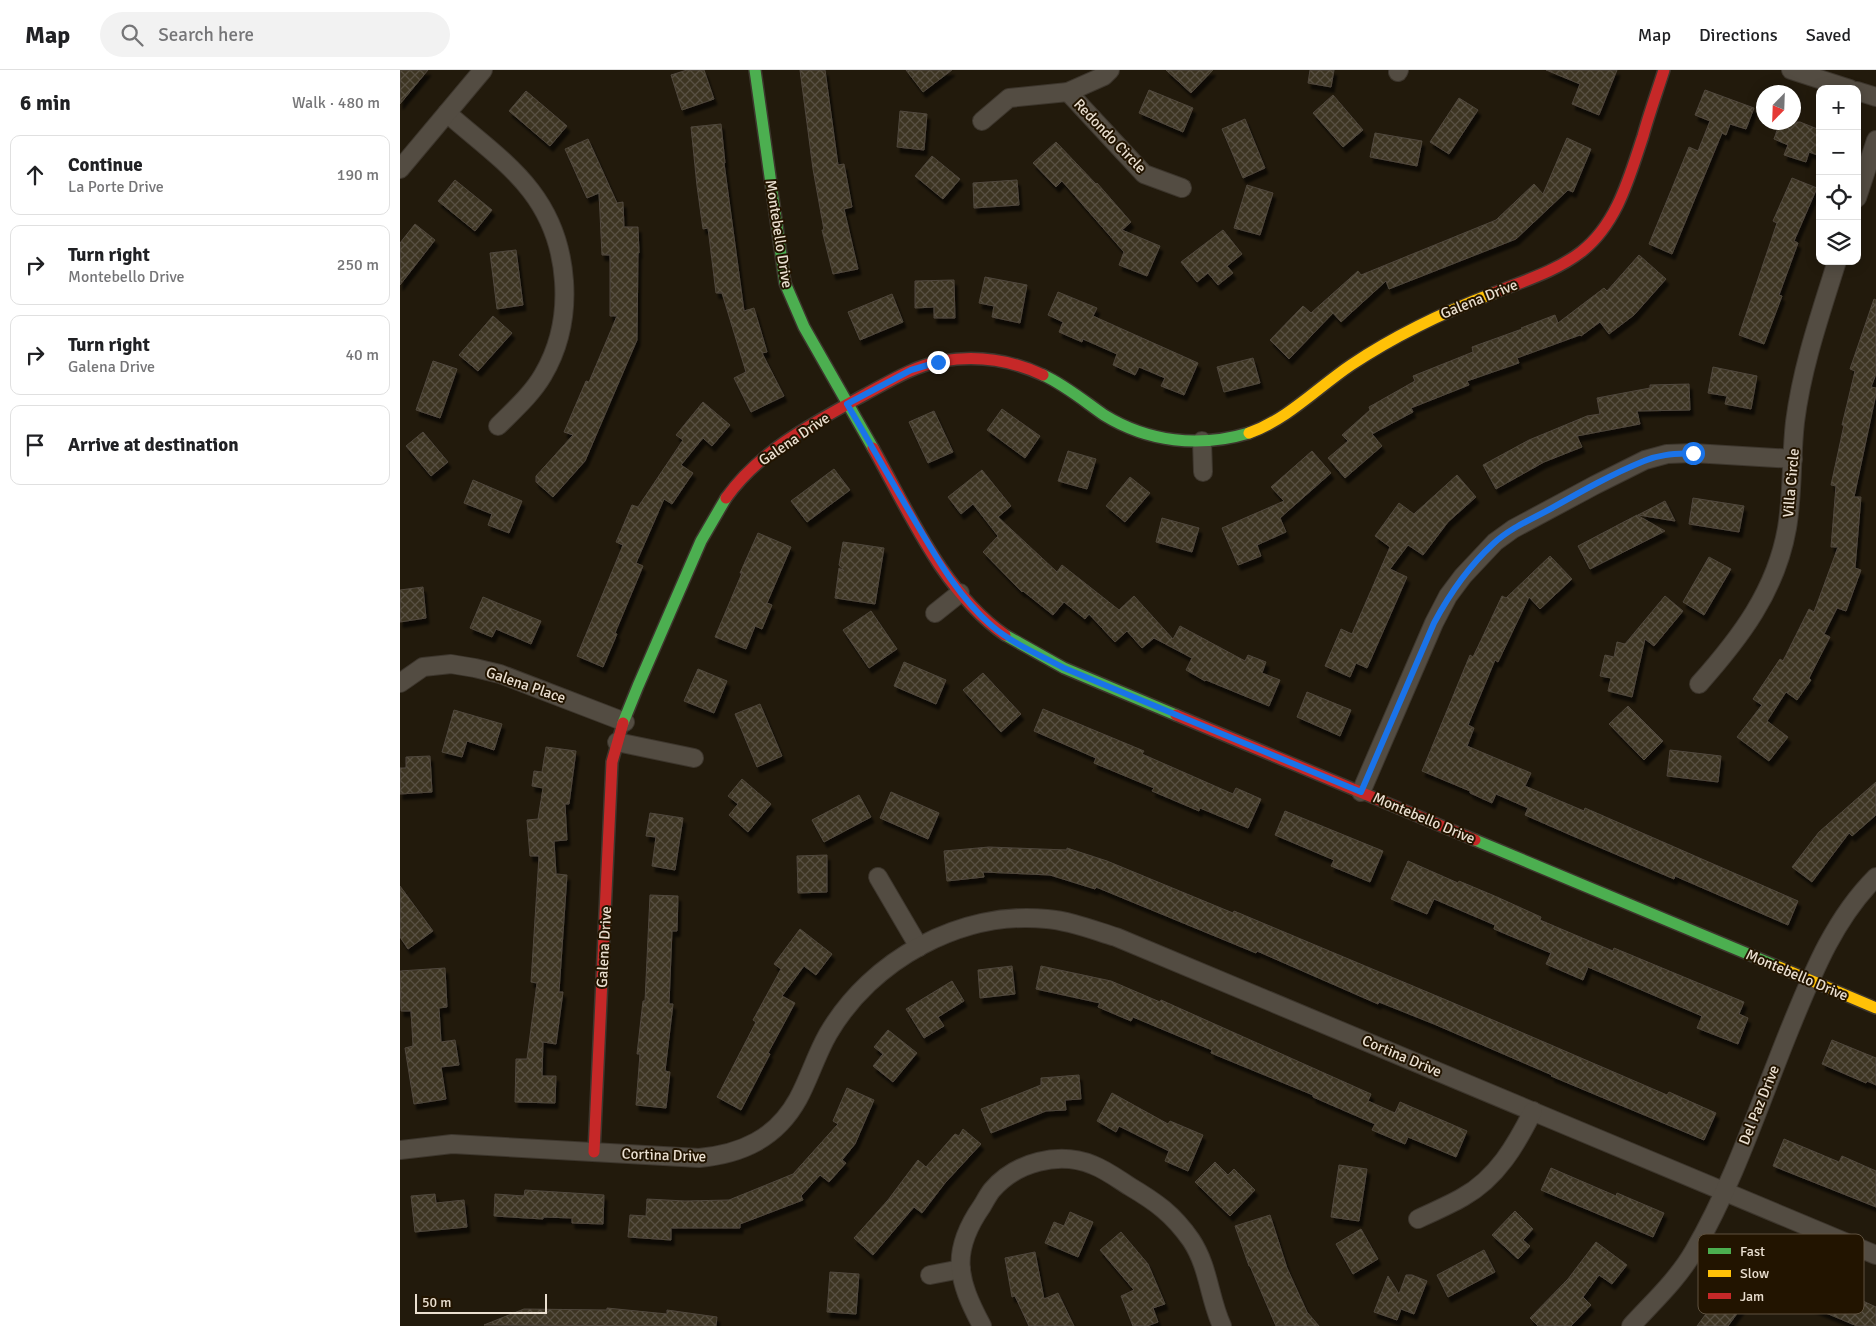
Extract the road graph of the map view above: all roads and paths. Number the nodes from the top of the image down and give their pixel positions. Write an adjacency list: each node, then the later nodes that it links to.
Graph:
1 (483, 70): 10 (street)
2 (755, 70): 17 (street, Montebello Drive)
3 (1110, 70): 7 (street, Redondo Circle)
4 (1664, 70): 19 (street, Galena Drive)
5 (1791, 70): 6 (street)
6 (1838, 85)
7 (1068, 92): 11 (street, Redondo Circle); 15 (street, Redondo Circle)
8 (1861, 92): 9 (street)
9 (1876, 97)
10 (447, 114): 13 (street); 18 (street)
11 (982, 121)
12 (1876, 140): 14 (street)
13 (400, 169)
14 (1861, 186)
15 (1182, 188)
16 (1836, 265): 20 (street, Villa Circle)
17 (847, 404): 19 (street, Galena Drive); 22 (street, Montebello Drive); 26 (street, Galena Drive)
18 (498, 426)
19 (1202, 441): 21 (street)
20 (1793, 459): 25 (street, Villa Circle); 29 (street)
21 (1203, 472)
22 (960, 593): 23 (street); 29 (street, Montebello Drive)
23 (935, 613)
24 (400, 683): 26 (street, Galena Place)
25 (1699, 684)
26 (625, 722): 27 (street, Galena Drive)
27 (617, 742): 28 (street); 37 (street, Galena Drive)
28 (694, 758)
29 (1361, 792): 33 (street, Montebello Drive)
30 (878, 877): 32 (street)
31 (1876, 877): 33 (street, Del Paz Drive)
32 (919, 947): 35 (street, Cortina Drive); 37 (street, Cortina Drive)
33 (1810, 980): 34 (street, Montebello Drive); 38 (street, Del Paz Drive)
34 (1876, 1008)
35 (1533, 1111): 38 (street, Cortina Drive); 39 (street)
36 (400, 1150): 37 (street, Cortina Drive)
37 (594, 1152)
38 (1724, 1192): 40 (street, Del Paz Drive); 41 (street, Cortina Drive)
39 (1418, 1219)
40 (1703, 1234)
41 (1825, 1234)
42 (1698, 1244): 49 (street, Del Paz Drive)
43 (1864, 1250): 44 (street, Cortina Drive)
44 (1876, 1255)
45 (961, 1269): 46 (street); 47 (street); 48 (street)
46 (930, 1275)
47 (982, 1326)
48 (1222, 1326)
49 (1631, 1326)

